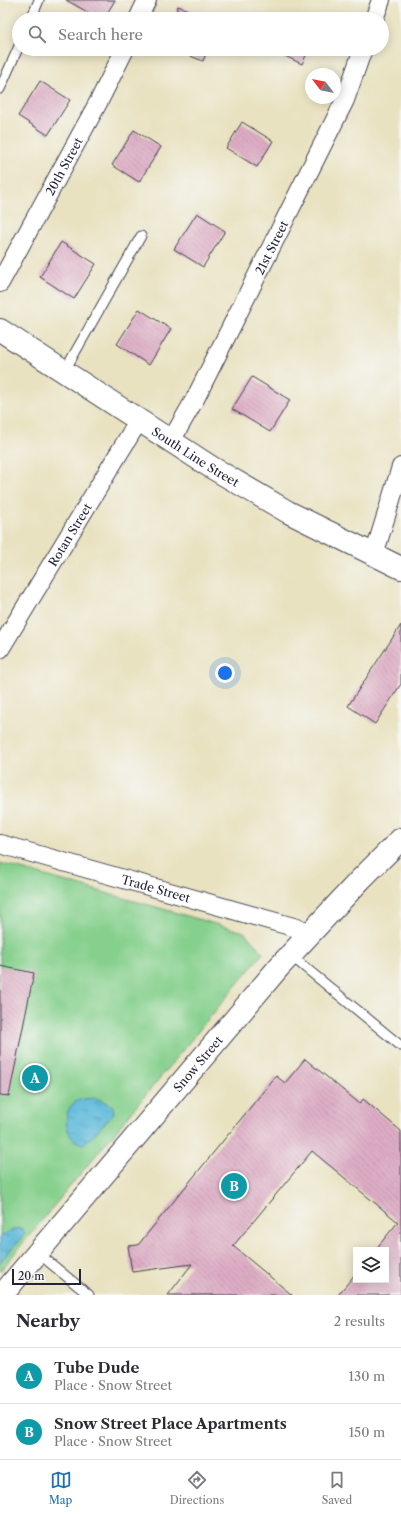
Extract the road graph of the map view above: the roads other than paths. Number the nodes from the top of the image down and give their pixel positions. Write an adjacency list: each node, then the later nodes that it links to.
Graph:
1 (39, 0): 4 (lane)
2 (147, 0): 5 (street)
3 (381, 0): 6 (street)
4 (34, 12)
5 (141, 12)
6 (377, 12)
7 (15, 56): 10 (lane)
8 (122, 56): 12 (street, 20th Street)
9 (361, 56): 16 (street, 21st Street)
10 (0, 90)
11 (141, 236): 14 (lane)
12 (0, 283)
13 (0, 330): 14 (street, South Line Street)
14 (64, 372): 15 (street, South Line Street)
15 (140, 420): 16 (street, South Line Street); 20 (street, Rotan Street)
16 (171, 441): 18 (street, South Line Street)
17 (401, 467): 18 (street)
18 (374, 555): 19 (street, South Line Street)
19 (401, 568)
20 (0, 648)
21 (401, 839): 23 (street, Snow Street)
22 (0, 844): 23 (street, Trade Street)
23 (311, 932): 24 (street, Snow Street)
24 (290, 955): 25 (lane); 26 (street, Snow Street)
25 (401, 1046)
26 (38, 1253): 27 (street, Snow Street); 28 (lane)
27 (2, 1295)
28 (89, 1295)

